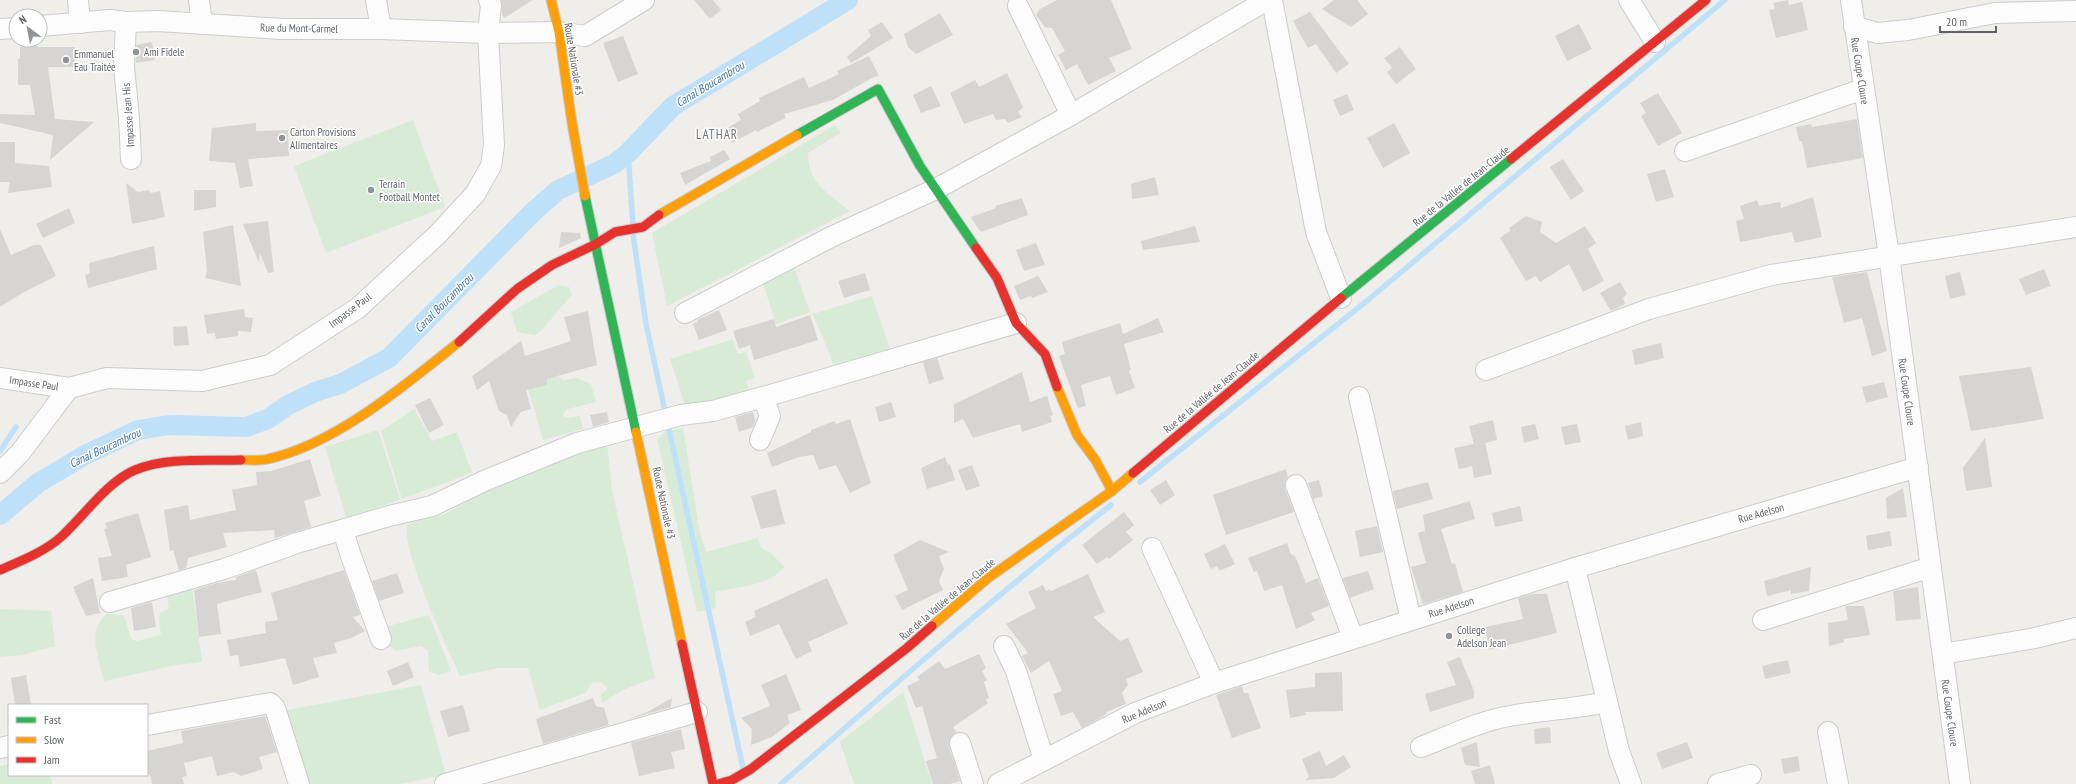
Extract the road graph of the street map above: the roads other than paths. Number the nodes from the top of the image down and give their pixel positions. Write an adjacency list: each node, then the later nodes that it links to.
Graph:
1 (78, 0): 15 (street)
2 (199, 0): 16 (street)
3 (376, 0): 19 (street)
4 (489, 0): 21 (street, Impasse Paul)
5 (551, 0): 20 (street, Route Nationale #3)
6 (644, 0): 20 (street, Rue du Mont-Carmel)
7 (1267, 0): 24 (street)
8 (1272, 0): 31 (street)
9 (1629, 0): 22 (street)
10 (1706, 0): 22 (street, Rue de la Vallée de Jean-Claude)
11 (1851, 0): 18 (street, Rue Coupe Cloure)
12 (1018, 6): 24 (street)
13 (2076, 11): 18 (street)
14 (126, 22): 15 (street, Rue du Mont-Carmel); 16 (street, Rue du Mont-Carmel); 26 (street, Impasse Jean His)
15 (80, 23): 17 (street, Rue du Mont-Carmel)
16 (202, 24): 19 (street, Rue du Mont-Carmel)
17 (48, 25)
18 (1854, 26): 23 (street, Rue Coupe Cloure)
19 (381, 29): 21 (street, Rue du Mont-Carmel)
20 (559, 32): 21 (street, Rue du Mont-Carmel); 29 (street, Route Nationale #3)
21 (488, 34): 36 (street, Impasse Paul)
22 (1655, 42): 31 (street, Rue de la Vallée de Jean-Claude)
23 (1863, 89): 25 (street); 30 (street, Rue Coupe Cloure)
24 (1071, 115): 27 (street)
25 (1685, 151)
26 (130, 159)
27 (936, 189): 29 (street); 32 (street); 33 (street)
28 (2076, 227): 30 (street)
29 (596, 244): 39 (street, Route Nationale #3); 49 (street)
30 (1889, 256): 34 (street); 41 (street, Rue Coupe Cloure)
31 (1341, 298): 44 (street, Rue de la Vallée de Jean-Claude)
32 (685, 313)
33 (1016, 323): 37 (street); 44 (street)
34 (1486, 370)
35 (0, 378): 36 (street, Impasse Paul)
36 (69, 388): 42 (street)
37 (763, 397): 39 (street); 40 (street)
38 (1359, 397): 51 (street)
39 (635, 428): 45 (street); 60 (street, Route Nationale #3)
40 (760, 440)
41 (1918, 467): 47 (street, Rue Coupe Cloure); 48 (street, Rue Adelson)
42 (0, 473)
43 (1296, 485): 54 (street)
44 (1112, 491): 70 (street, Rue de la Vallée de Jean-Claude)
45 (343, 531): 50 (street); 55 (street)
46 (1152, 548): 58 (street)
47 (1931, 566): 52 (street); 57 (street, Rue Coupe Cloure)
48 (1575, 568): 51 (street, Rue Adelson); 59 (street)
49 (0, 570)
50 (110, 602)
51 (1411, 620): 54 (street, Rue Adelson)
52 (1763, 620)
53 (2076, 628): 57 (street)
54 (1353, 638): 58 (street, Rue Adelson)
55 (381, 639)
56 (1004, 646): 65 (street)
57 (1943, 654): 76 (street, Rue Coupe Cloure)
58 (1214, 683): 65 (street, Rue Adelson)
59 (1607, 702): 64 (street); 73 (street)
60 (697, 712): 68 (street); 69 (street, Route Nationale #3)
61 (148, 725): 67 (street)
62 (1828, 732): 75 (street)
63 (960, 743): 71 (street)
64 (1421, 747)
65 (1044, 760): 72 (street, Rue Adelson)
66 (1751, 775): 74 (street)
67 (299, 784)
68 (445, 784)
69 (713, 784)
70 (718, 784)
71 (973, 784)
72 (998, 784)
73 (1631, 784)
74 (1718, 784)
75 (1838, 784)
76 (1960, 784)

